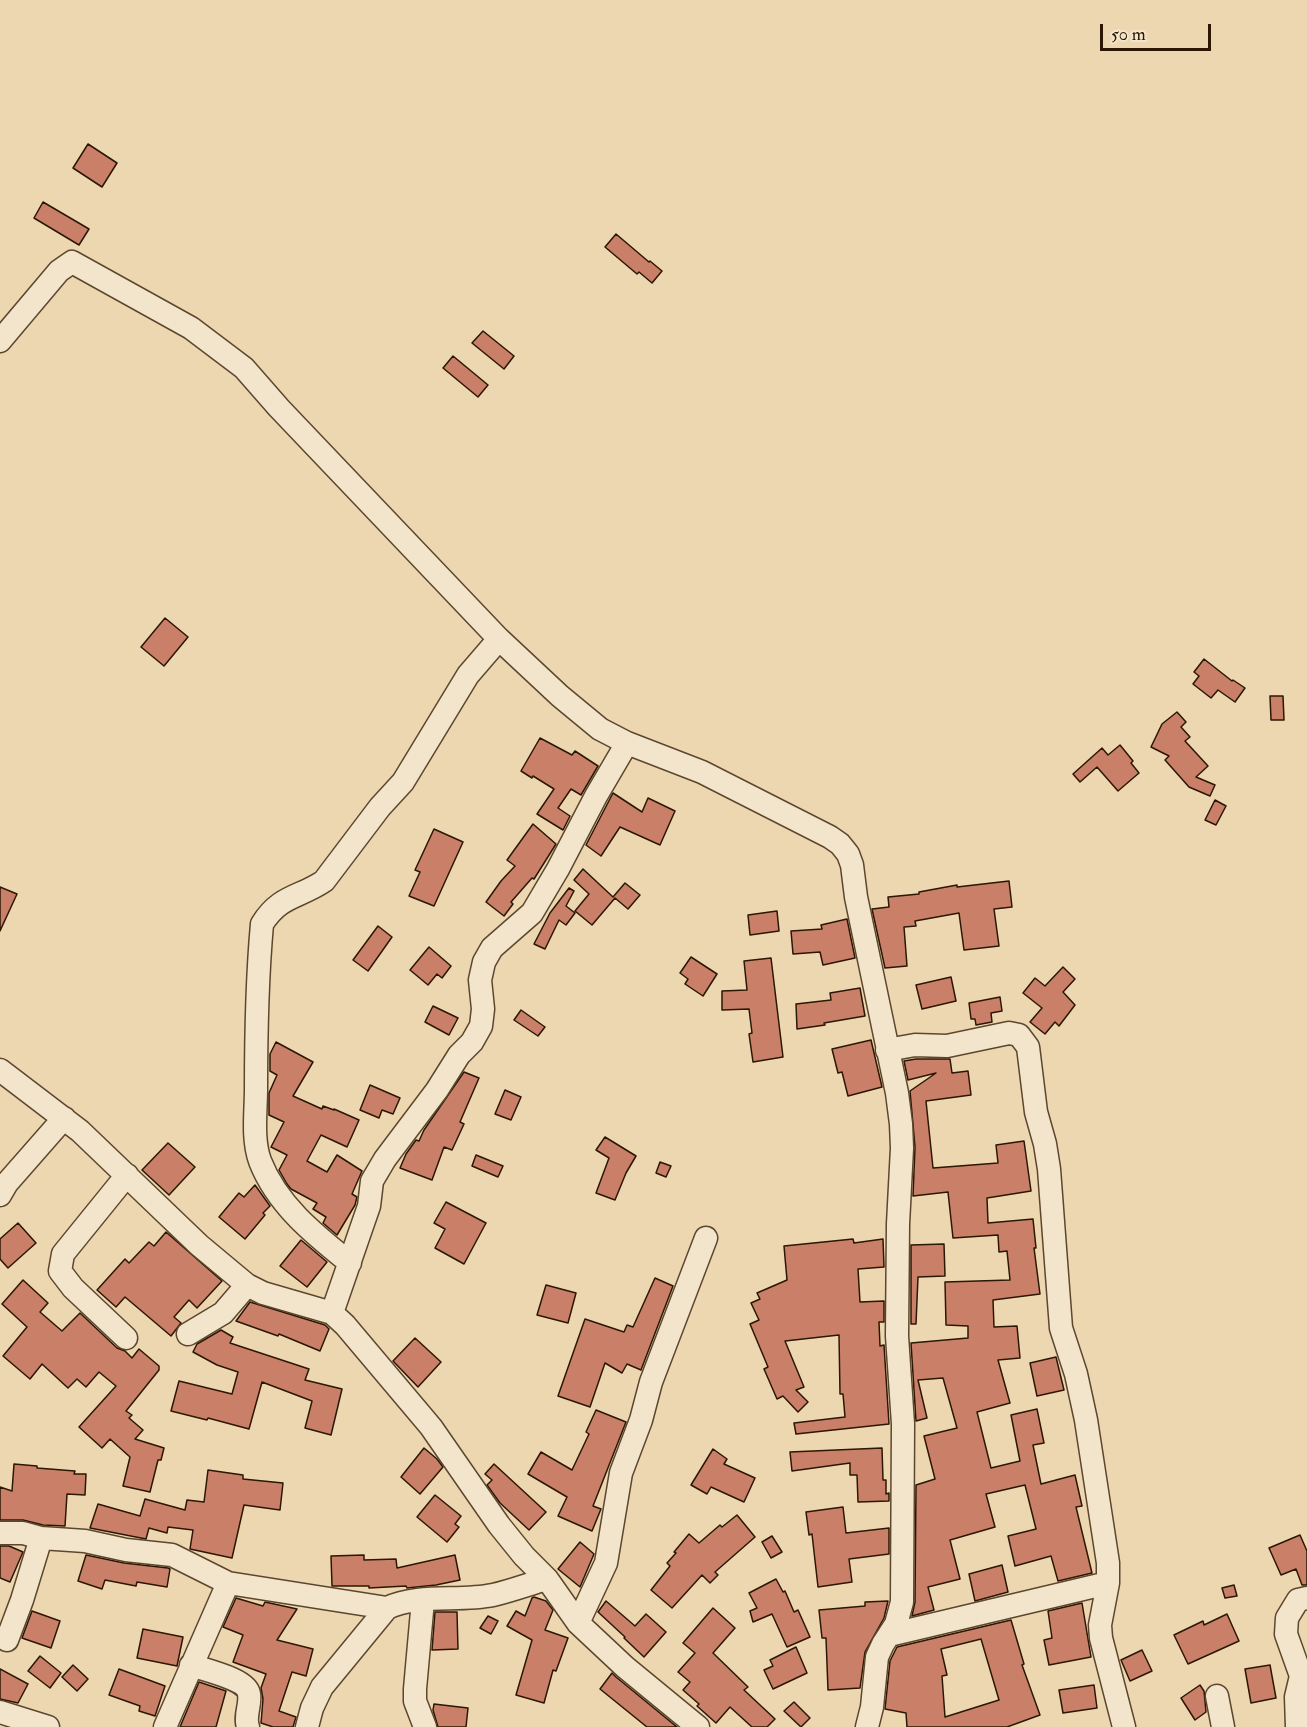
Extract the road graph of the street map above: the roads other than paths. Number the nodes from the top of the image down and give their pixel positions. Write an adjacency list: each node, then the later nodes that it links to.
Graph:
1 (0, 341): 2 (street)
2 (499, 639): 3 (street); 10 (street)
3 (627, 742): 4 (street); 10 (street)
4 (887, 1050): 19 (street); 24 (street)
5 (0, 1070): 6 (street)
6 (64, 1118): 7 (street); 8 (street)
7 (127, 1174): 11 (street); 14 (street)
8 (0, 1195)
9 (706, 1238): 23 (street)
10 (350, 1263): 12 (street)
11 (247, 1285): 12 (street); 13 (street)
12 (332, 1313): 17 (street)
13 (188, 1334)
14 (126, 1338)
15 (0, 1533): 16 (street)
16 (41, 1538): 18 (street); 25 (street)
17 (547, 1579): 21 (street); 23 (street)
18 (228, 1583): 22 (street); 26 (street)
19 (1108, 1583): 24 (street); 36 (street)
20 (1307, 1598): 38 (street)
21 (423, 1600): 22 (street); 33 (street)
22 (387, 1608): 32 (street)
23 (578, 1623): 34 (street)
24 (889, 1635): 35 (street)
25 (6, 1640)
26 (191, 1665): 30 (street); 31 (street)
27 (1216, 1696): 37 (street)
28 (0, 1712): 29 (street)
29 (48, 1727)
30 (165, 1727)
31 (248, 1727)
32 (307, 1727)
33 (425, 1727)
34 (698, 1727)
35 (867, 1727)
36 (1124, 1727)
37 (1223, 1727)
38 (1297, 1727)

